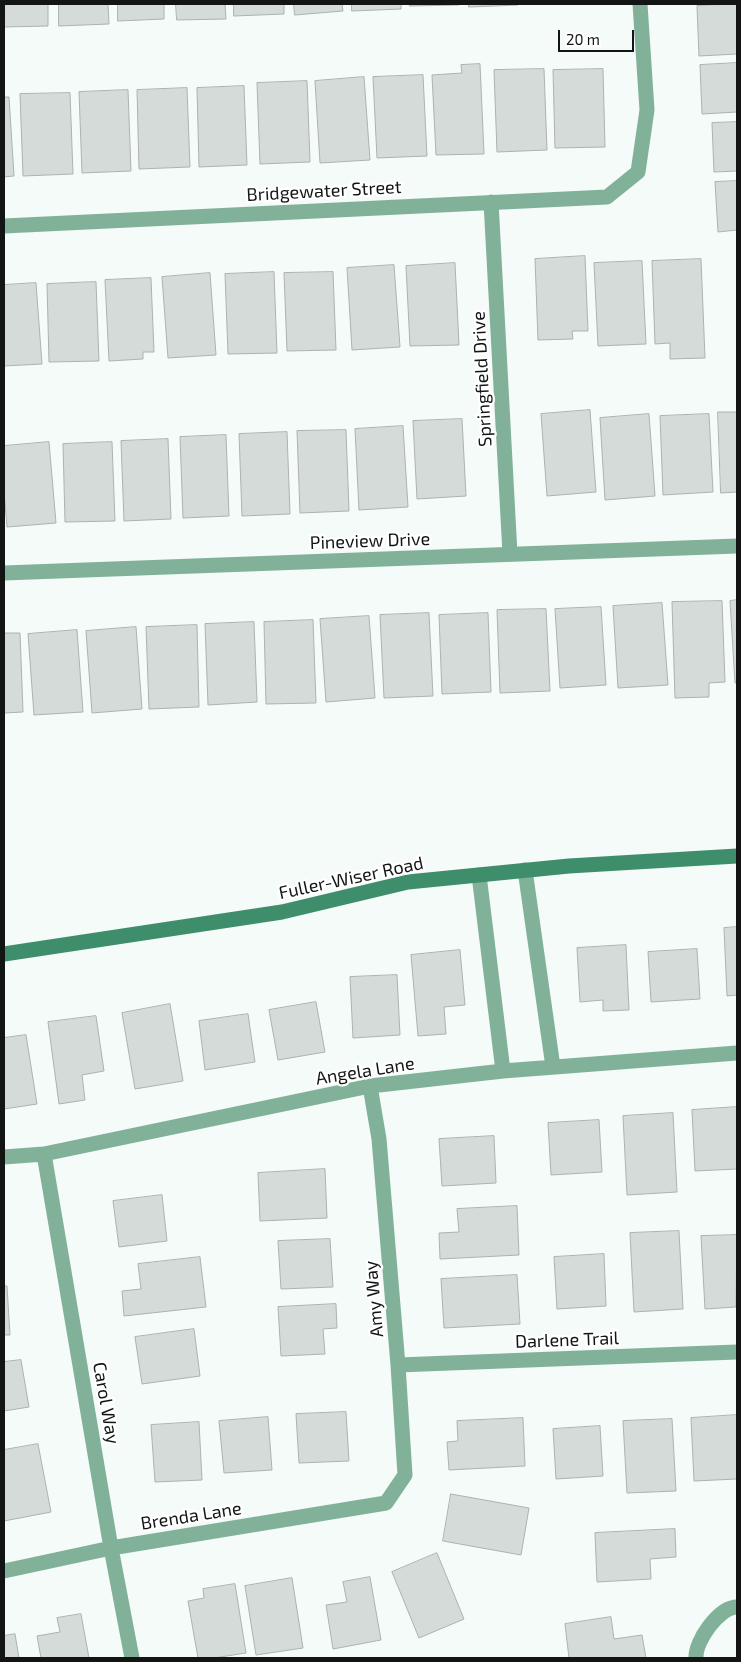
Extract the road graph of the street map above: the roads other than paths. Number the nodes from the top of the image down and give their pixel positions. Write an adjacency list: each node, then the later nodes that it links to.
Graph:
1 (640, 4): 2 (street, Bridgewater Street)
2 (491, 202): 3 (street, Bridgewater Street); 5 (street, Springfield Drive)
3 (4, 226)
4 (737, 546): 5 (street, Pineview Drive)
5 (510, 554): 6 (street, Pineview Drive)
6 (4, 573)
7 (737, 856): 8 (street, Fuller-Wiser Road)
8 (525, 870): 9 (street, Fuller-Wiser Road); 12 (street)
9 (480, 875): 10 (street, Fuller-Wiser Road); 13 (street)
10 (4, 954)
11 (737, 1053): 12 (street, Angela Lane)
12 (553, 1067): 13 (street, Angela Lane)
13 (503, 1071): 14 (street, Angela Lane)
14 (370, 1086): 15 (street, Angela Lane); 18 (street, Amy Way)
15 (44, 1154): 16 (street, Angela Lane); 20 (street, Carol Way)
16 (4, 1157)
17 (737, 1352): 18 (street, Darlene Trail)
18 (398, 1365): 19 (street, Amy Way)
19 (386, 1503): 20 (street, Brenda Lane)
20 (112, 1548): 21 (street, Brenda Lane); 23 (street, Carol Way)
21 (4, 1571)
22 (737, 1607): 24 (street)
23 (132, 1658)
24 (696, 1658)

